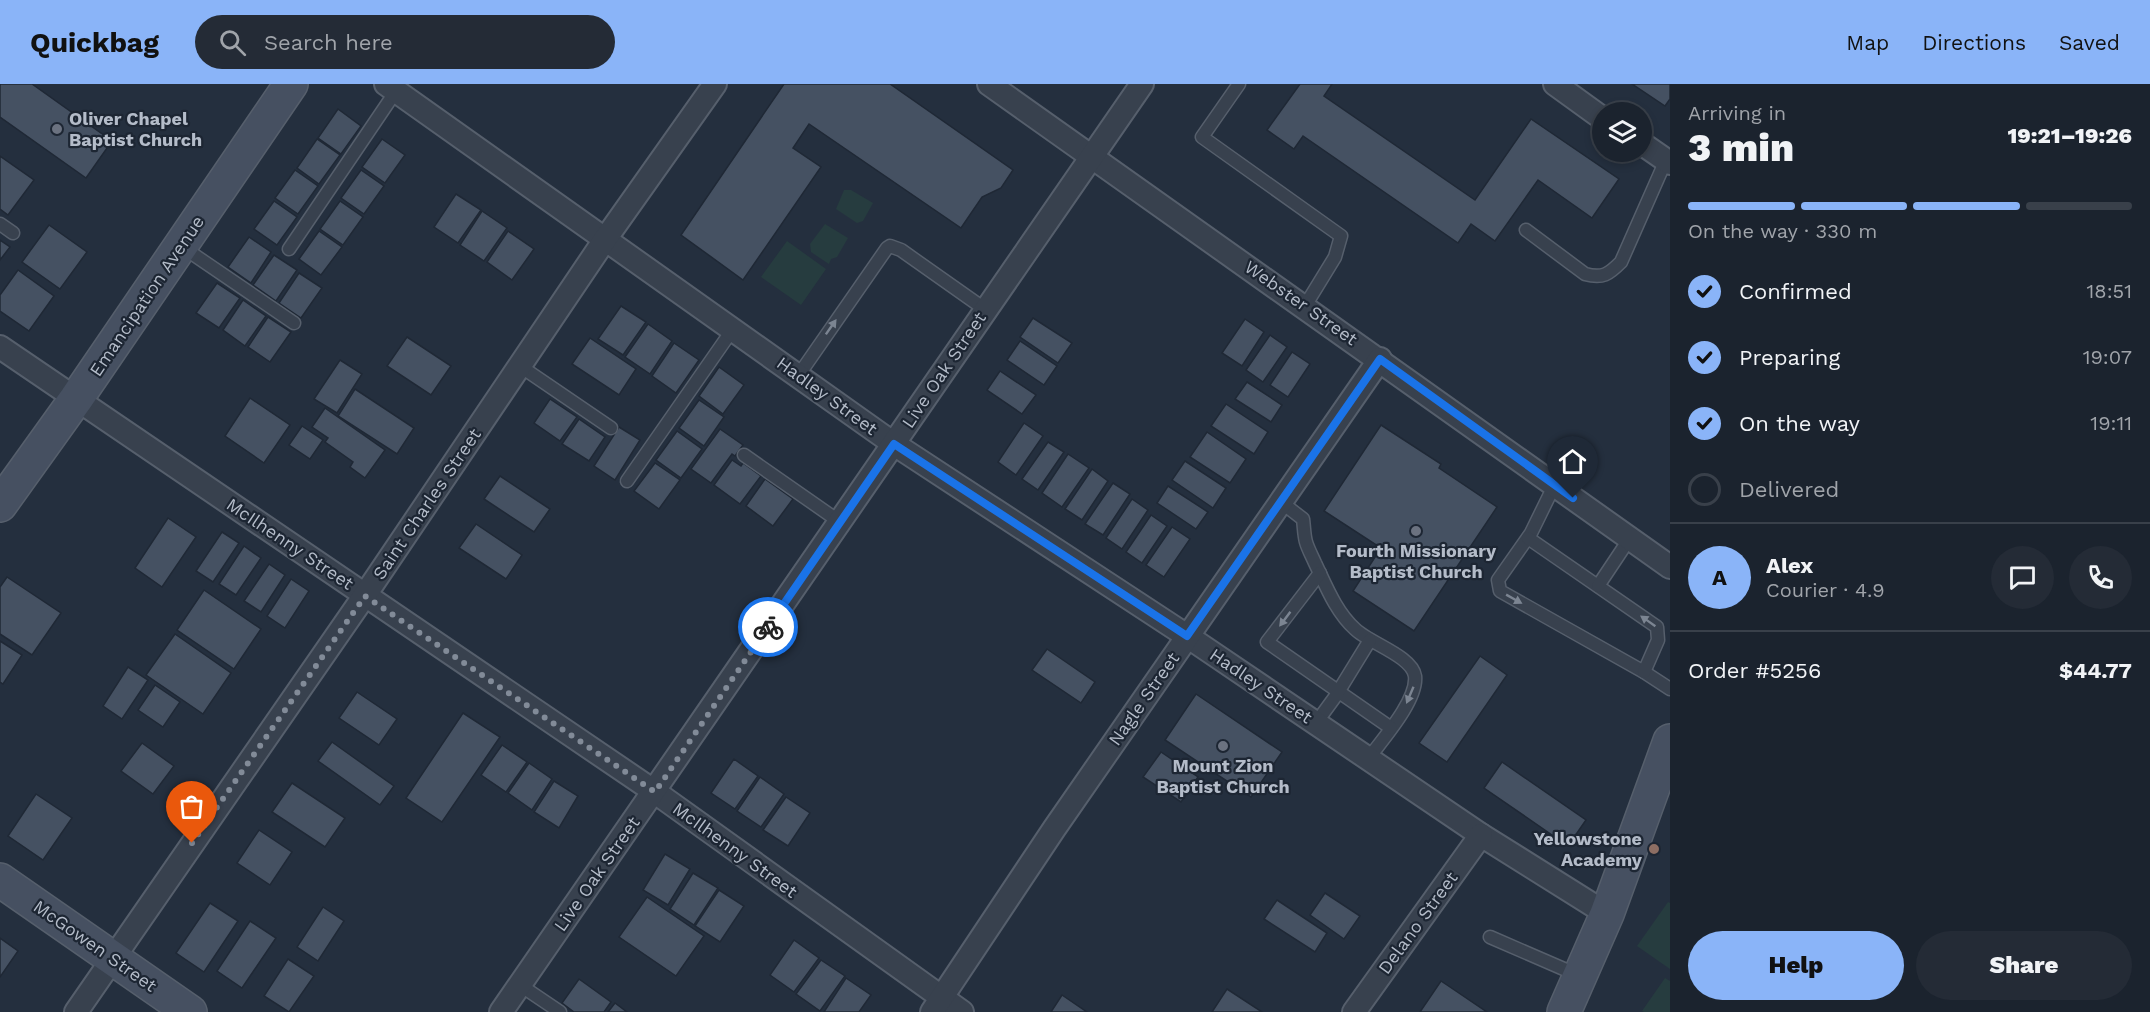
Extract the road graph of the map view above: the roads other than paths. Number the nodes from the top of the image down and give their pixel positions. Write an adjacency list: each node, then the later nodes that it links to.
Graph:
1 (291, 84): 16 (street, Emancipation Avenue)
2 (715, 84): 15 (street, Saint Charles Street)
3 (989, 84): 10 (street, Webster Street)
4 (1142, 84): 10 (street, Live Oak Street)
5 (1239, 84): 18 (lane)
6 (1555, 84): 8 (street)
7 (391, 88): 15 (street, Hadley Street); 17 (lane)
8 (1592, 111)
9 (1652, 150): 11 (street)
10 (1092, 155): 18 (street, Webster Street); 19 (street, Live Oak Street)
11 (1668, 161): 13 (lane)
12 (0, 224): 14 (lane)
13 (1526, 230)
14 (13, 233)
15 (606, 238): 21 (street, Hadley Street); 24 (street, Saint Charles Street)
16 (180, 246): 20 (lane); 26 (street, Emancipation Avenue)
17 (289, 249)
18 (1305, 306): 23 (street, Webster Street)
19 (986, 310): 25 (lane, one-way to 19); 28 (street, Live Oak Street)
20 (294, 323)
21 (733, 329): 25 (street, Hadley Street); 30 (lane)
22 (0, 347): 26 (street, McIlhenny Street)
23 (1380, 359): 31 (street, Webster Street); 32 (street, Nagle Street)
24 (520, 366): 27 (lane); 40 (street, Saint Charles Street)
25 (798, 376): 28 (street, Hadley Street)
26 (76, 399): 33 (street, Emancipation Avenue); 40 (street, McIlhenny Street)
27 (611, 428)
28 (894, 444): 34 (street, Live Oak Street); 41 (street, Hadley Street)
29 (744, 455): 34 (lane)
30 (627, 482)
31 (1554, 484): 35 (lane); 36 (street, Webster Street)
32 (1281, 502): 38 (lane); 41 (street, Nagle Street)
33 (0, 505)
34 (840, 522): 50 (street, Live Oak Street)
35 (1528, 538): 39 (lane); 43 (lane, one-way to 43)
36 (1630, 538): 37 (street, Webster Street); 39 (lane)
37 (1670, 567)
38 (1320, 573): 42 (lane); 45 (lane, one-way to 45)
39 (1598, 586): 43 (lane, one-way to 39)
40 (365, 596): 50 (street, McIlhenny Street); 55 (street, Saint Charles Street)
41 (1187, 636): 46 (street, Hadley Street); 58 (street, Nagle Street)
42 (1370, 640): 45 (lane); 47 (lane, one-way to 47)
43 (1644, 672): 44 (lane)
44 (1670, 688)
45 (1338, 692): 46 (lane); 47 (lane)
46 (1316, 723): 49 (street, Hadley Street)
47 (1391, 728): 49 (lane)
48 (1670, 741): 53 (street)
49 (1368, 759): 51 (street, Hadley Street)
50 (655, 792): 57 (street, Live Oak Street); 58 (street, McIlhenny Street)
51 (1481, 835): 53 (street, Hadley Street); 64 (street, Delano Street)
52 (0, 880): 55 (street, McGowen Street)
53 (1607, 914): 56 (street)
54 (1490, 937): 56 (lane)
55 (112, 958): 59 (street, Saint Charles Street); 60 (street, McGowen Street)
56 (1581, 976): 65 (street)
57 (520, 985): 61 (street, Live Oak Street); 62 (lane)
58 (937, 1005): 63 (street, McIlhenny Street)
59 (76, 1012)
60 (190, 1012)
61 (501, 1012)
62 (560, 1012)
63 (962, 1012)
64 (1354, 1012)
65 (1564, 1012)

